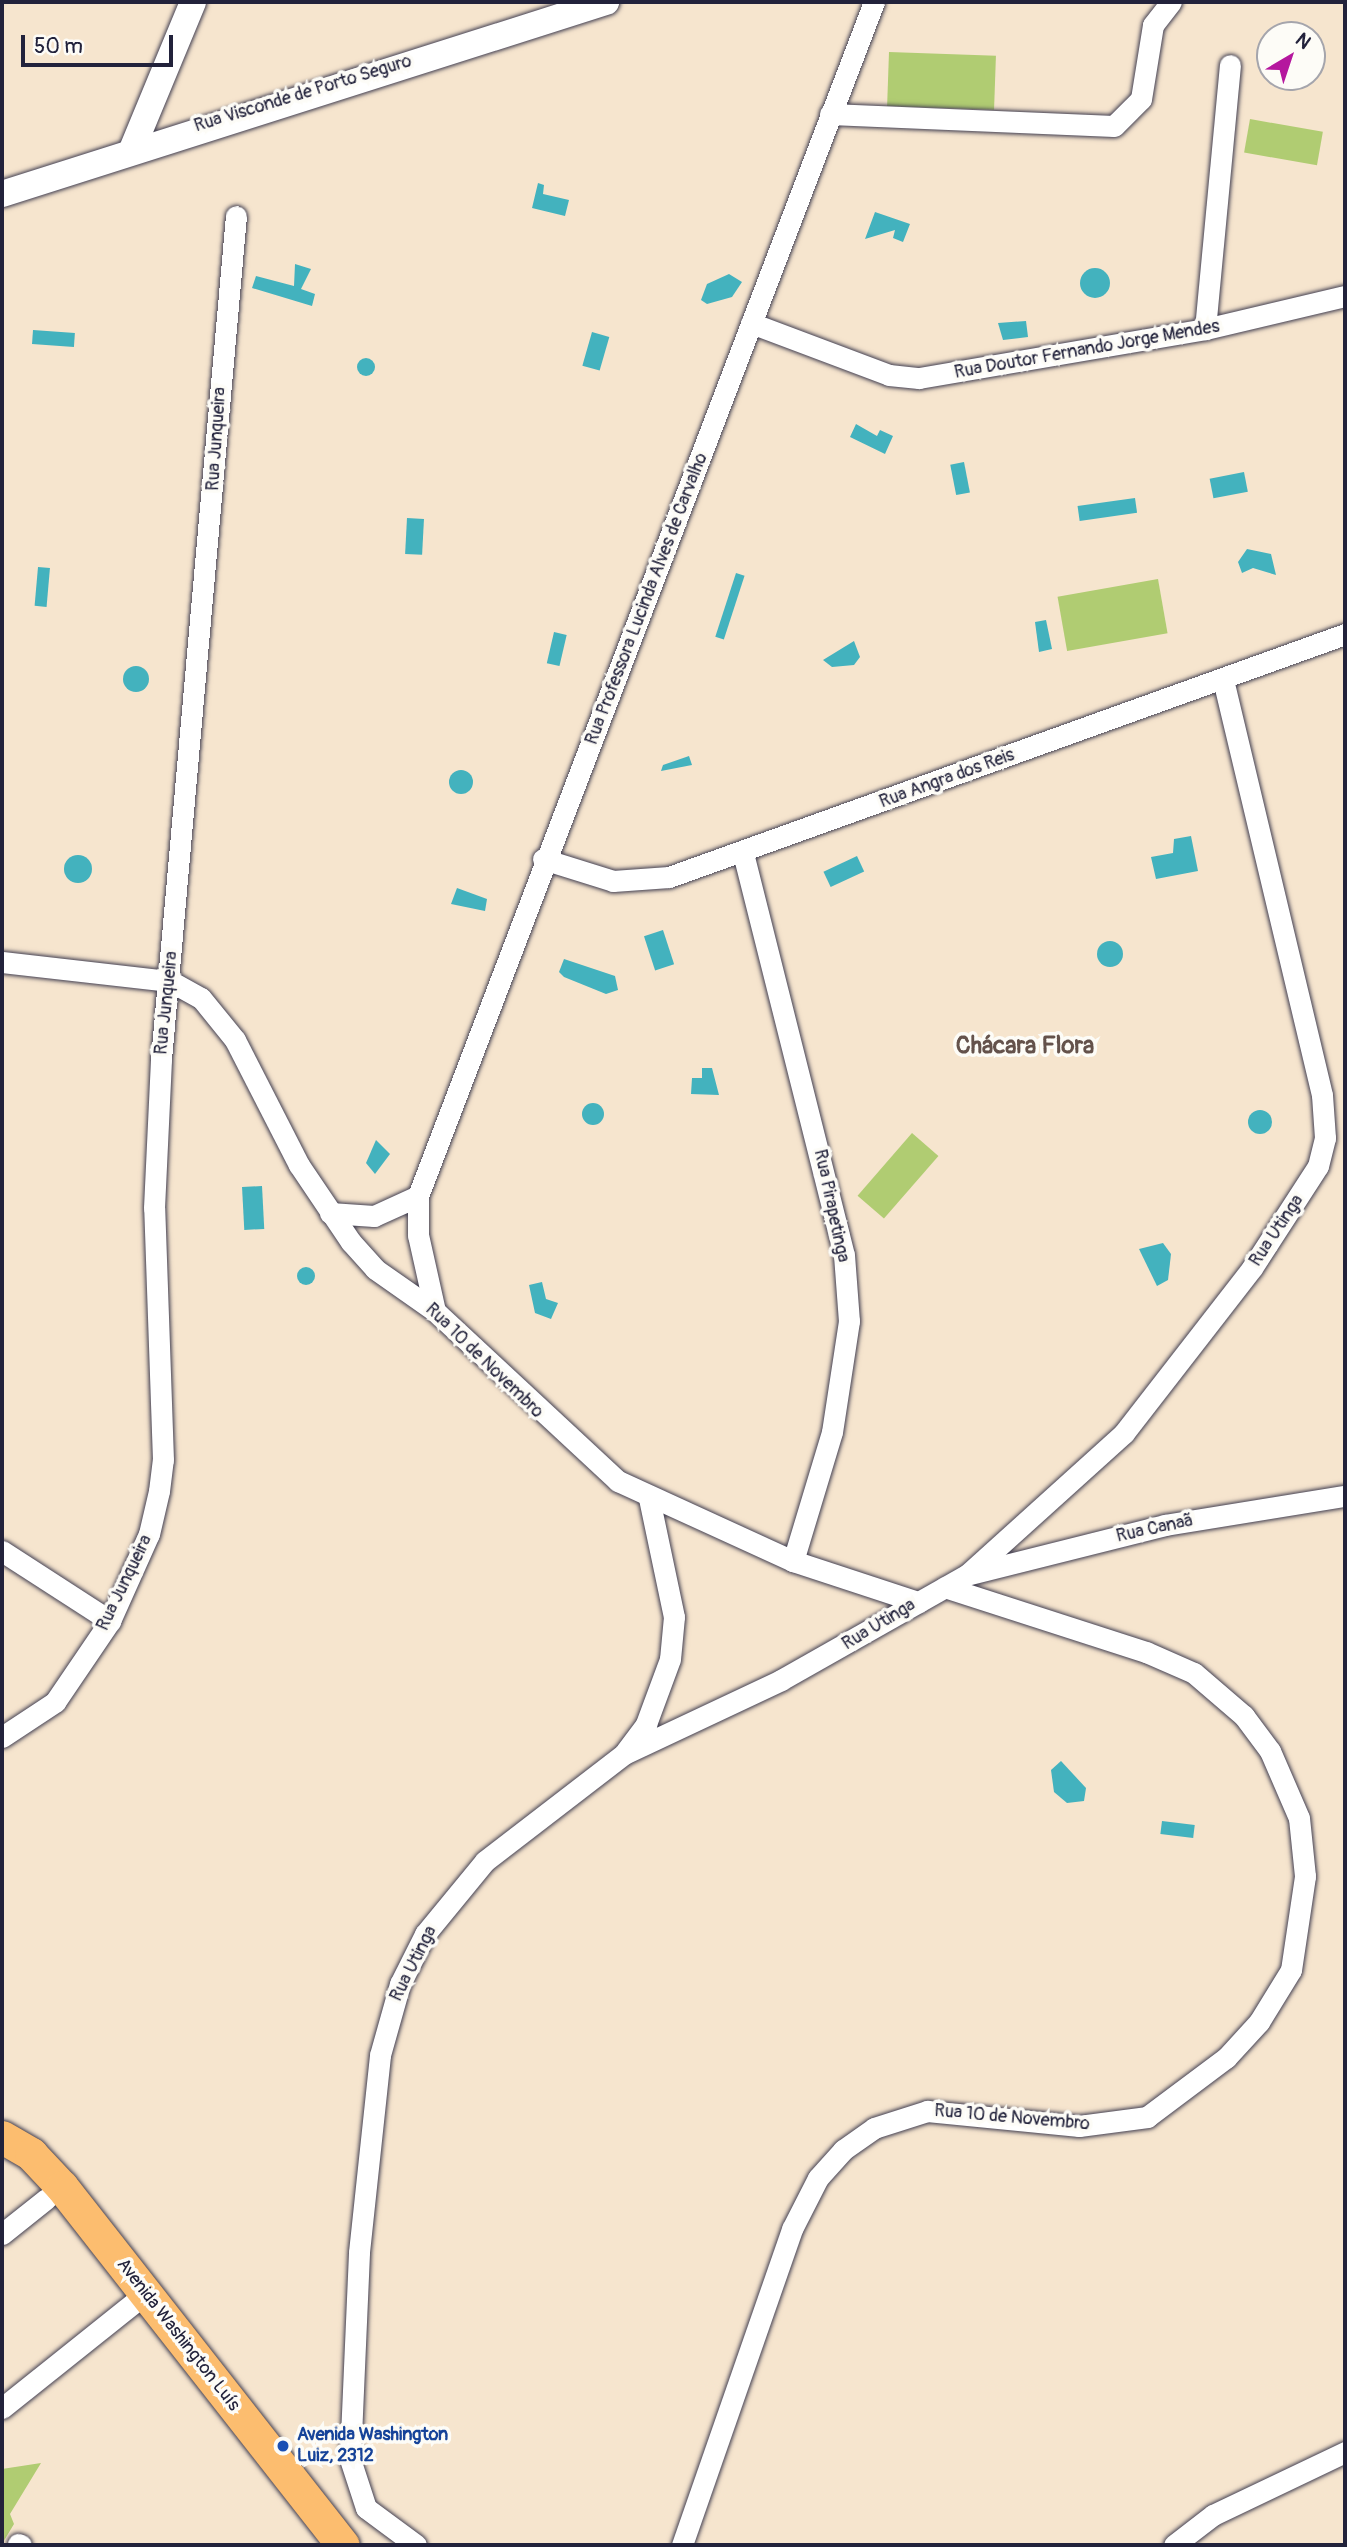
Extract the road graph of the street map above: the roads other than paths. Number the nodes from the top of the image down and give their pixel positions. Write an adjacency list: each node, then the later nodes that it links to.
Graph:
1 (193, 2): 7 (street)
2 (874, 2): 8 (street, Rua Professora Lucinda Alves de Carvalho)
3 (1171, 2): 8 (street)
4 (587, 4): 5 (street, Rua Visconde de Porto Seguro)
5 (542, 11): 9 (street, Rua Visconde de Porto Seguro)
6 (1230, 65): 15 (street)
7 (167, 75): 9 (street); 10 (street)
8 (830, 114): 14 (street, Rua Professora Lucinda Alves de Carvalho)
9 (206, 124): 10 (street, Rua Visconde de Porto Seguro)
10 (133, 147): 11 (street, Rua Visconde de Porto Seguro)
11 (2, 194)
12 (236, 216): 21 (street, Rua Junqueira)
13 (1345, 296): 15 (street, Rua Doutor Fernando Jorge Mendes)
14 (751, 323): 15 (street, Rua Doutor Fernando Jorge Mendes); 19 (street, Rua Professora Lucinda Alves de Carvalho)
15 (1205, 330)
16 (1345, 634): 17 (street, Rua Angra dos Reis)
17 (1223, 679): 18 (street, Rua Angra dos Reis); 29 (street, Rua Utinga)
18 (744, 853): 19 (street, Rua Angra dos Reis); 28 (street, Rua Pirapetinga)
19 (543, 859): 22 (street, Rua Professora Lucinda Alves de Carvalho)
20 (2, 962): 21 (street, Rua 10 de Novembro)
21 (170, 981): 23 (street, Rua 10 de Novembro); 32 (street, Rua Junqueira)
22 (418, 1196): 23 (street); 24 (street, Rua Professora Lucinda Alves de Carvalho)
23 (330, 1213): 24 (street, Rua 10 de Novembro)
24 (435, 1311): 26 (street, Rua 10 de Novembro)
25 (1345, 1496): 29 (street, Rua Canaã)
26 (649, 1498): 28 (street, Rua 10 de Novembro); 34 (street)
27 (2, 1551): 32 (street)
28 (793, 1561): 31 (street, Rua 10 de Novembro)
29 (968, 1574): 30 (street, Rua Utinga)
30 (945, 1587): 31 (street, Rua Utinga); 43 (street, Rua 10 de Novembro)
31 (918, 1602): 34 (street, Rua Utinga)
32 (110, 1621): 33 (street, Rua Junqueira)
33 (2, 1737)
34 (624, 1754): 42 (street, Rua Utinga)
35 (2, 2137): 41 (main road, Avenida Washington Luís)
36 (46, 2199): 37 (street)
37 (2, 2234)
38 (136, 2301): 39 (street)
39 (2, 2408)
40 (1345, 2452): 44 (street)
41 (343, 2545)
42 (416, 2545)
43 (682, 2545)
44 (1174, 2545)

